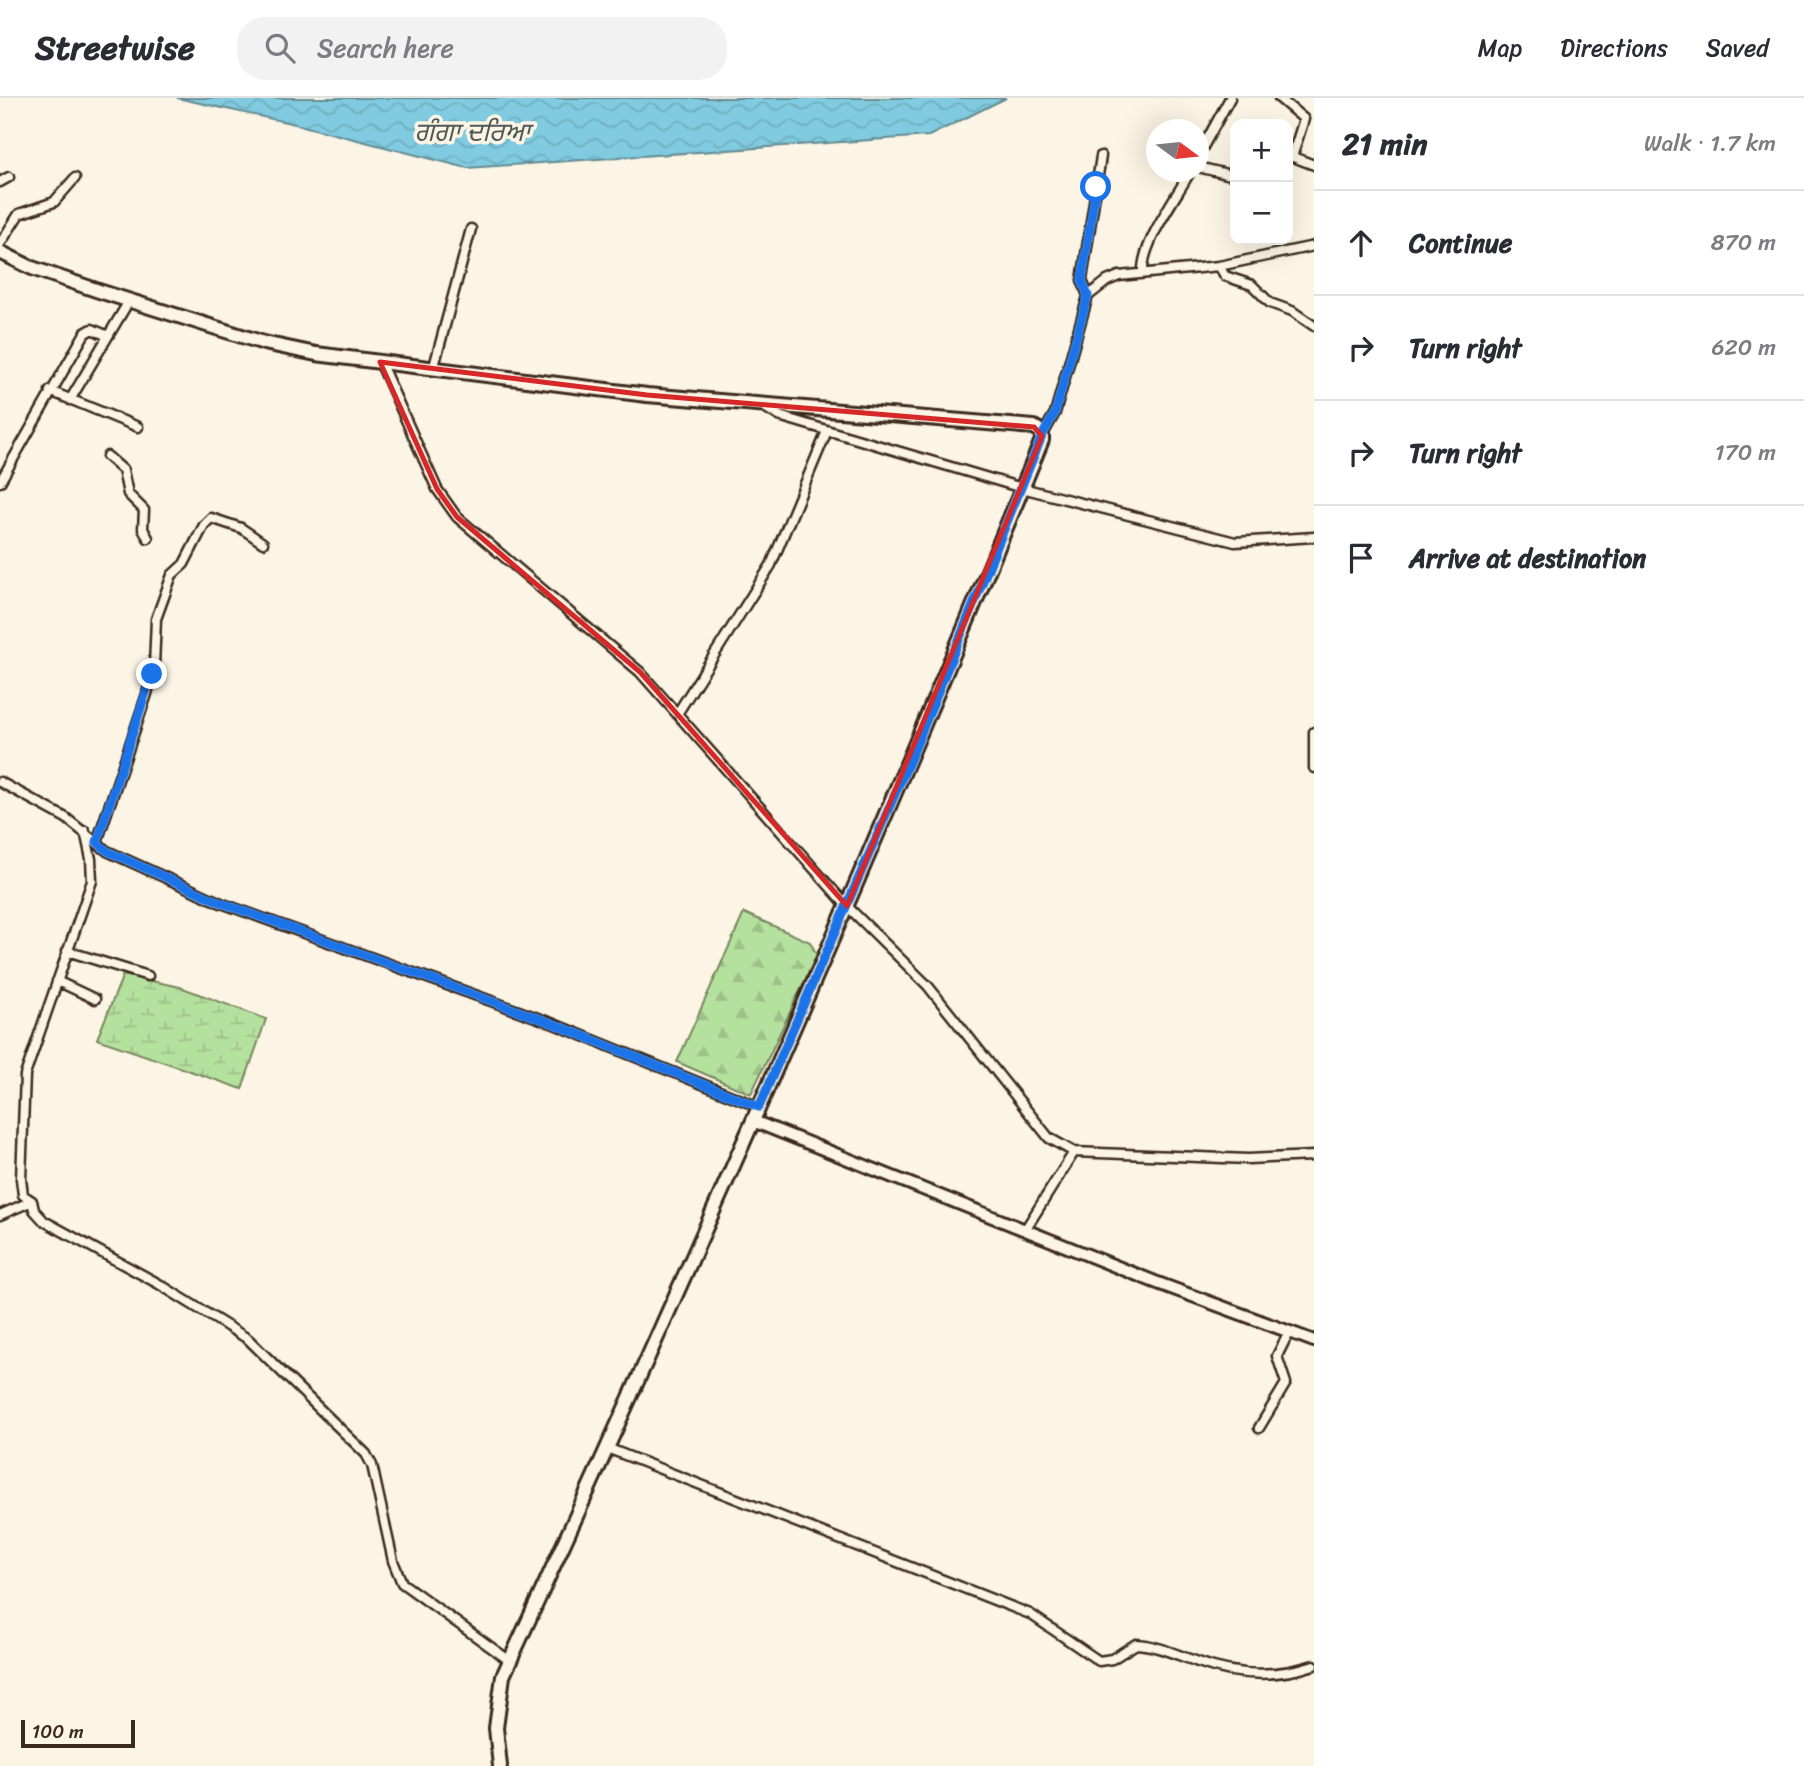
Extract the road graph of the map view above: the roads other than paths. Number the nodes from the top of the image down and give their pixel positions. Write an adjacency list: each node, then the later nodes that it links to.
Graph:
1 (1230, 98): 3 (street)
2 (1279, 98): 4 (street)
3 (1209, 137)
4 (1293, 148)
5 (1101, 156): 20 (street)
6 (1293, 157): 7 (street)
7 (1314, 165)
8 (1209, 170): 9 (street)
9 (1230, 175)
10 (9, 177): 12 (street)
11 (75, 178): 15 (street)
12 (0, 182)
13 (1184, 182): 19 (street)
14 (471, 229): 25 (street)
15 (0, 244)
16 (1314, 246): 18 (street)
17 (0, 252): 21 (main road)
18 (1219, 266): 19 (street); 22 (street)
19 (1143, 273): 20 (street)
20 (1088, 296): 31 (street)
21 (129, 301): 23 (street); 24 (main road)
22 (1314, 326)
23 (108, 336): 26 (street); 27 (street)
24 (380, 362): 25 (main road); 38 (street)
25 (433, 370): 28 (main road)
26 (50, 391): 27 (street); 33 (street)
27 (70, 400): 29 (street)
28 (761, 405): 30 (street); 31 (main road)
29 (138, 428)
30 (827, 430): 34 (street); 38 (street)
31 (1042, 436): 34 (main road)
32 (107, 456): 36 (street)
33 (0, 482)
34 (1022, 488): 35 (street); 44 (main road)
35 (1314, 537)
36 (148, 538)
37 (263, 543): 43 (street)
38 (677, 714): 44 (street)
39 (1314, 732): 40 (street)
40 (1314, 768)
41 (0, 782): 42 (street)
42 (85, 831): 43 (street); 45 (street)
43 (97, 842): 49 (street)
44 (847, 906): 49 (main road); 51 (street)
45 (67, 951): 46 (street); 47 (street)
46 (148, 976)
47 (57, 981): 48 (street); 53 (street)
48 (95, 999)
49 (759, 1107): 50 (main road)
50 (753, 1121): 55 (street); 59 (main road)
51 (1074, 1152): 52 (street); 55 (street)
52 (1314, 1156)
53 (33, 1201): 54 (street); 60 (street)
54 (0, 1215)
55 (1025, 1230): 56 (street)
56 (1289, 1332): 57 (street); 58 (street)
57 (1314, 1341)
58 (1259, 1428)
59 (607, 1448): 60 (main road); 61 (street)
60 (510, 1661): 62 (main road)
61 (1314, 1665)
62 (500, 1766)

